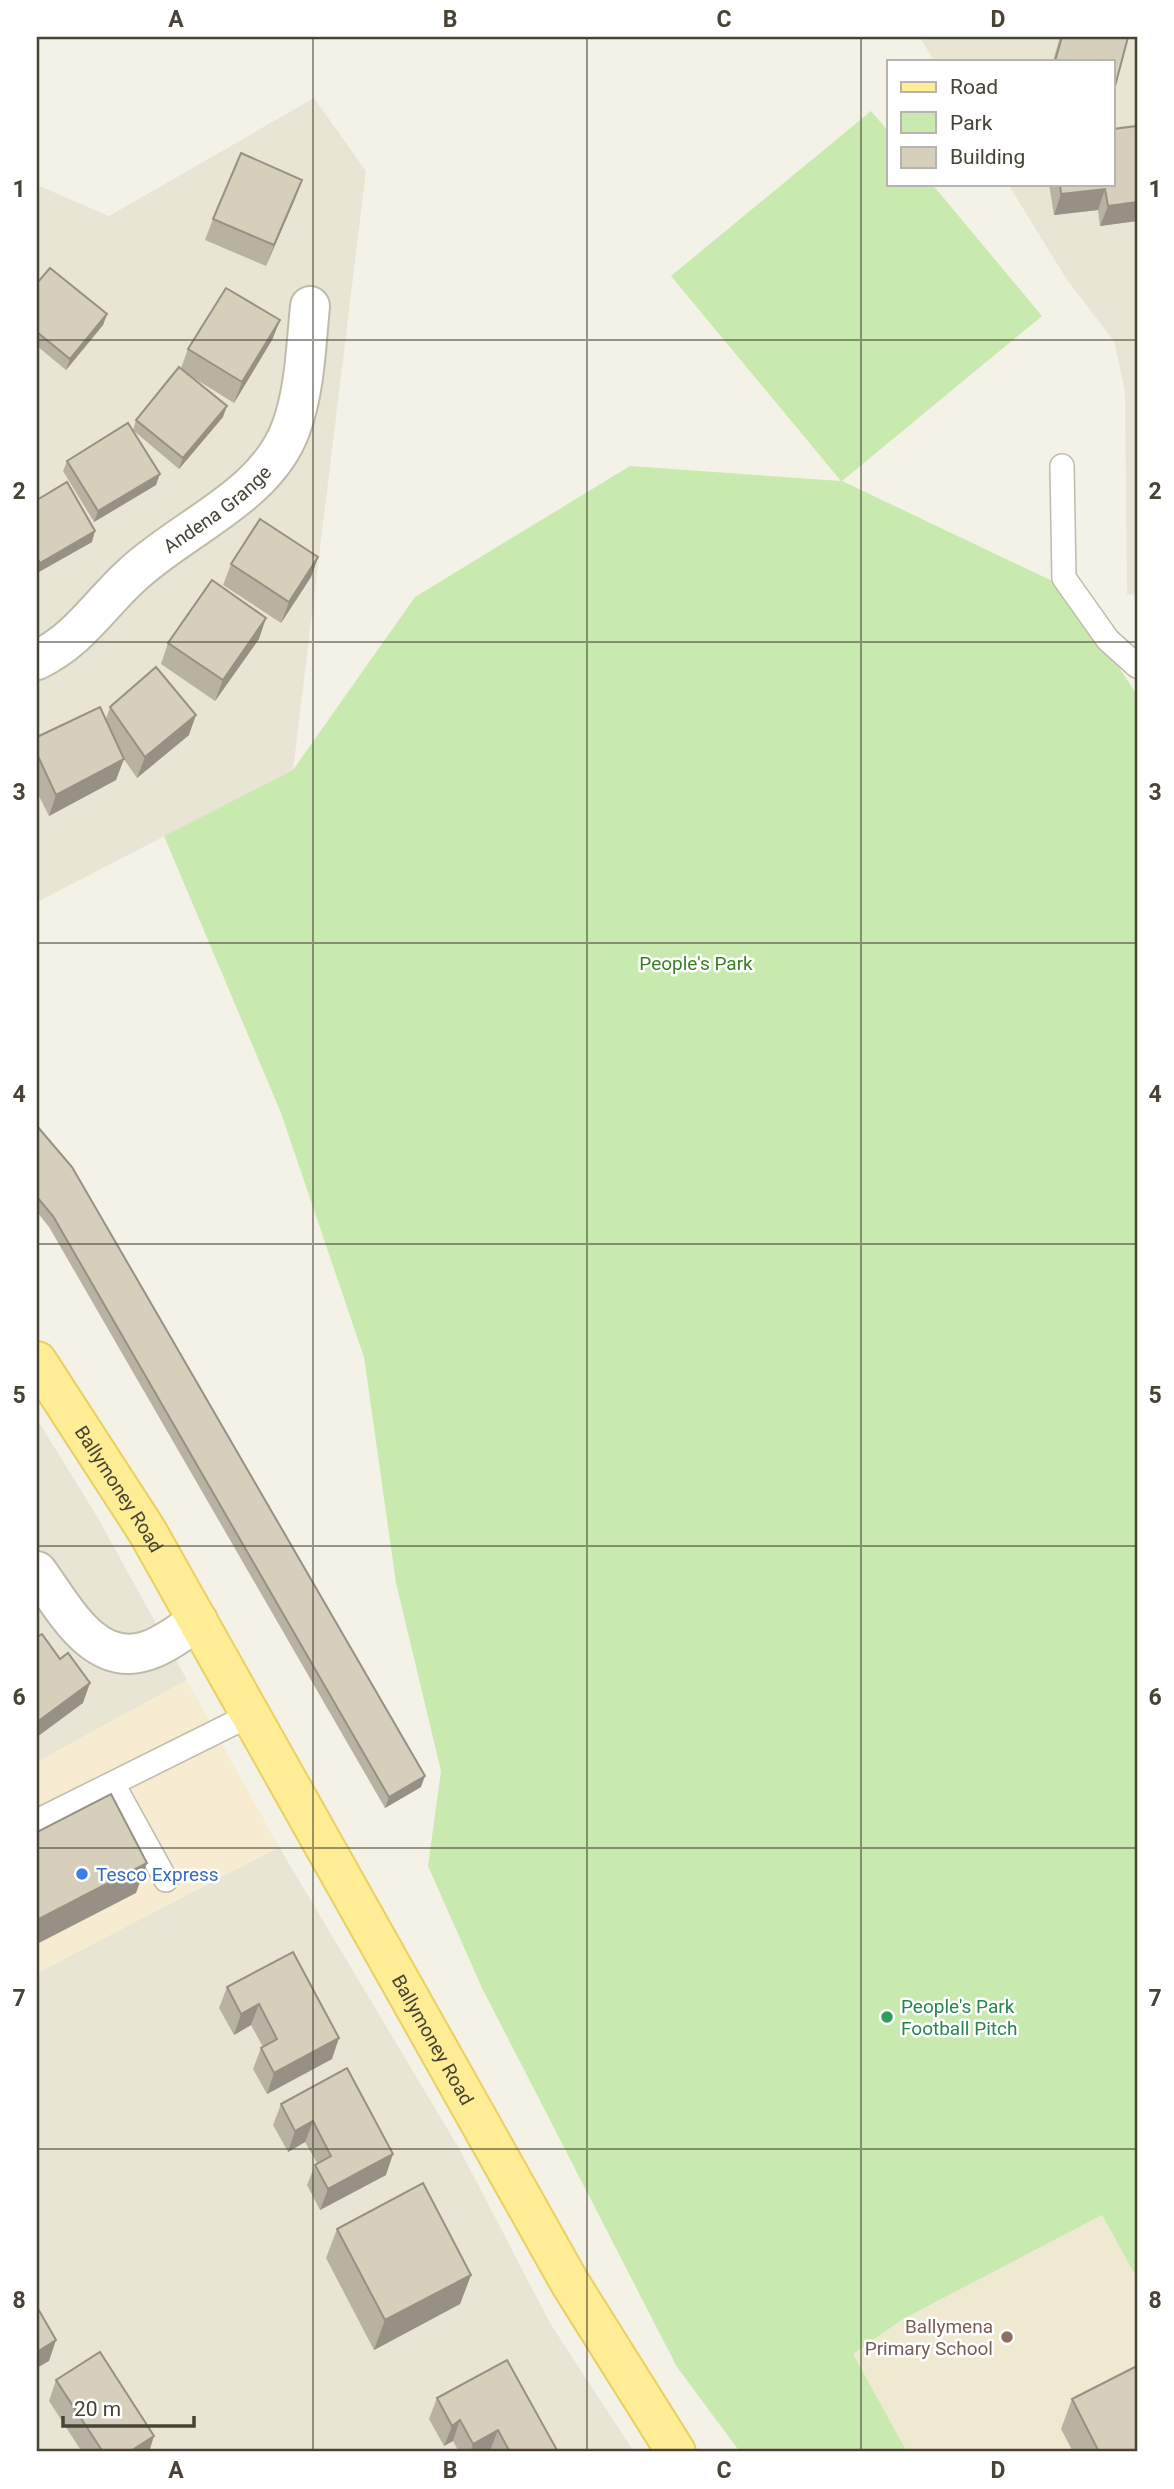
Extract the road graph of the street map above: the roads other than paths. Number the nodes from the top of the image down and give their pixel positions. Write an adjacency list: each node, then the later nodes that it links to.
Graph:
1 (310, 306): 3 (street, Andena Grange)
2 (1062, 466): 4 (lane)
3 (37, 660)
4 (1137, 666)
5 (37, 1361): 7 (main road, Ballymoney Road)
6 (37, 1571): 7 (street)
7 (198, 1622): 8 (main road, Ballymoney Road)
8 (250, 1715): 9 (lane); 12 (main road, Ballymoney Road)
9 (113, 1784): 10 (lane); 11 (lane)
10 (37, 1821)
11 (166, 1880)
12 (676, 2452)

